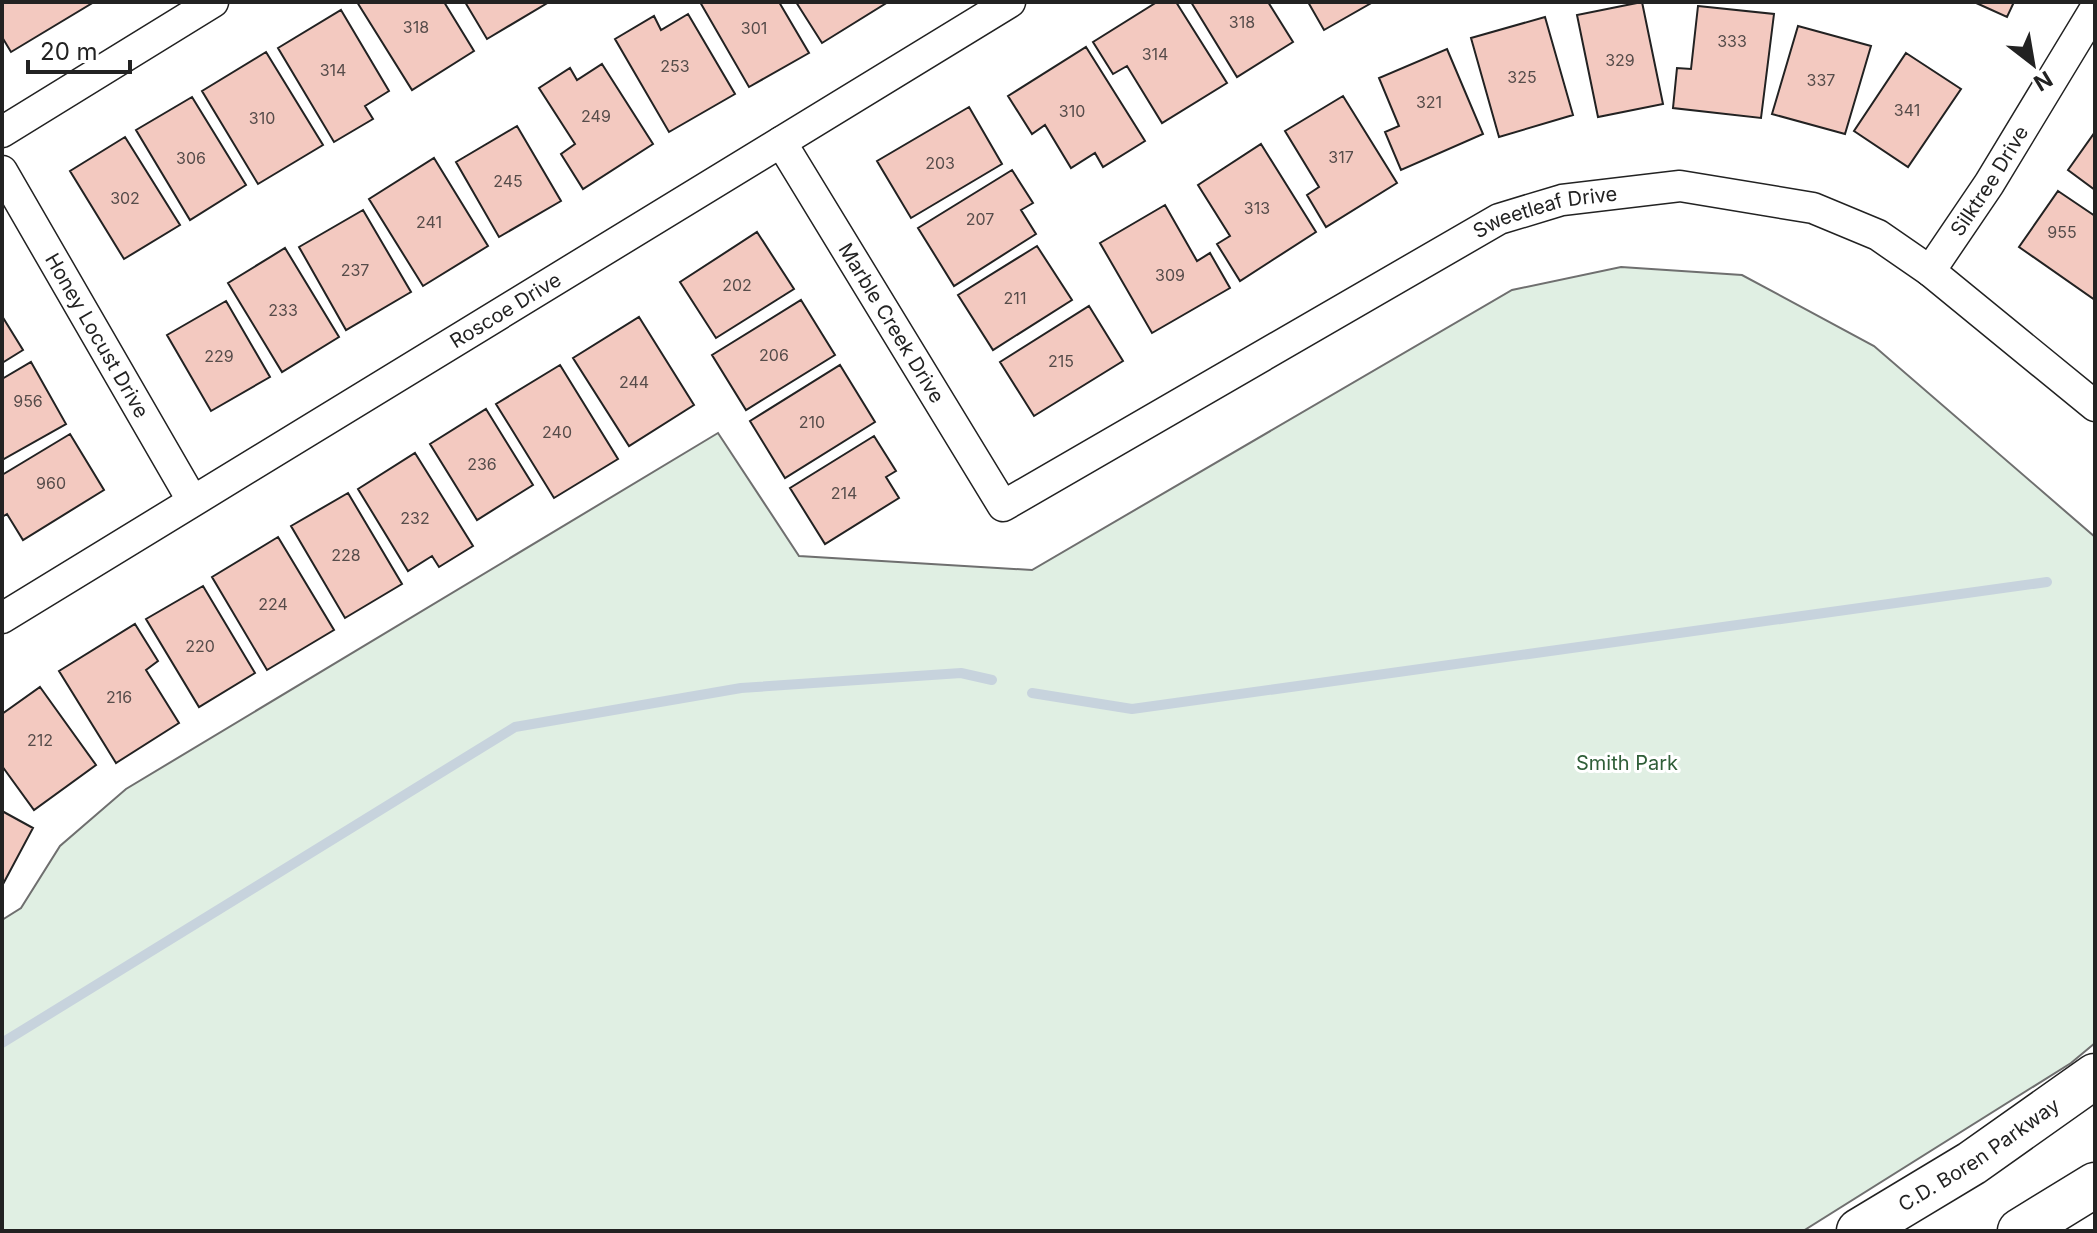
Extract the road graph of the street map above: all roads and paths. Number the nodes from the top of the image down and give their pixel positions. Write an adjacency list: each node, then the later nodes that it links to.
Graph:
1 (213, 2): 4 (street)
2 (1010, 2): 5 (street, Roscoe Drive)
3 (2095, 9): 7 (street, Silktree Drive)
4 (2, 132)
5 (781, 142): 9 (street, Roscoe Drive); 10 (street, Marble Creek Drive)
6 (2, 171): 9 (street, Honey Locust Drive)
7 (1930, 271): 8 (street, Sweetleaf Drive); 10 (street, Sweetleaf Drive)
8 (2095, 406)
9 (192, 500): 11 (street, Roscoe Drive)
10 (1003, 506)
11 (2, 618)
12 (2095, 1076): 14 (street, C.D. Boren Parkway)
13 (2095, 1185): 15 (street)
14 (1859, 1231)
15 (2020, 1231)

